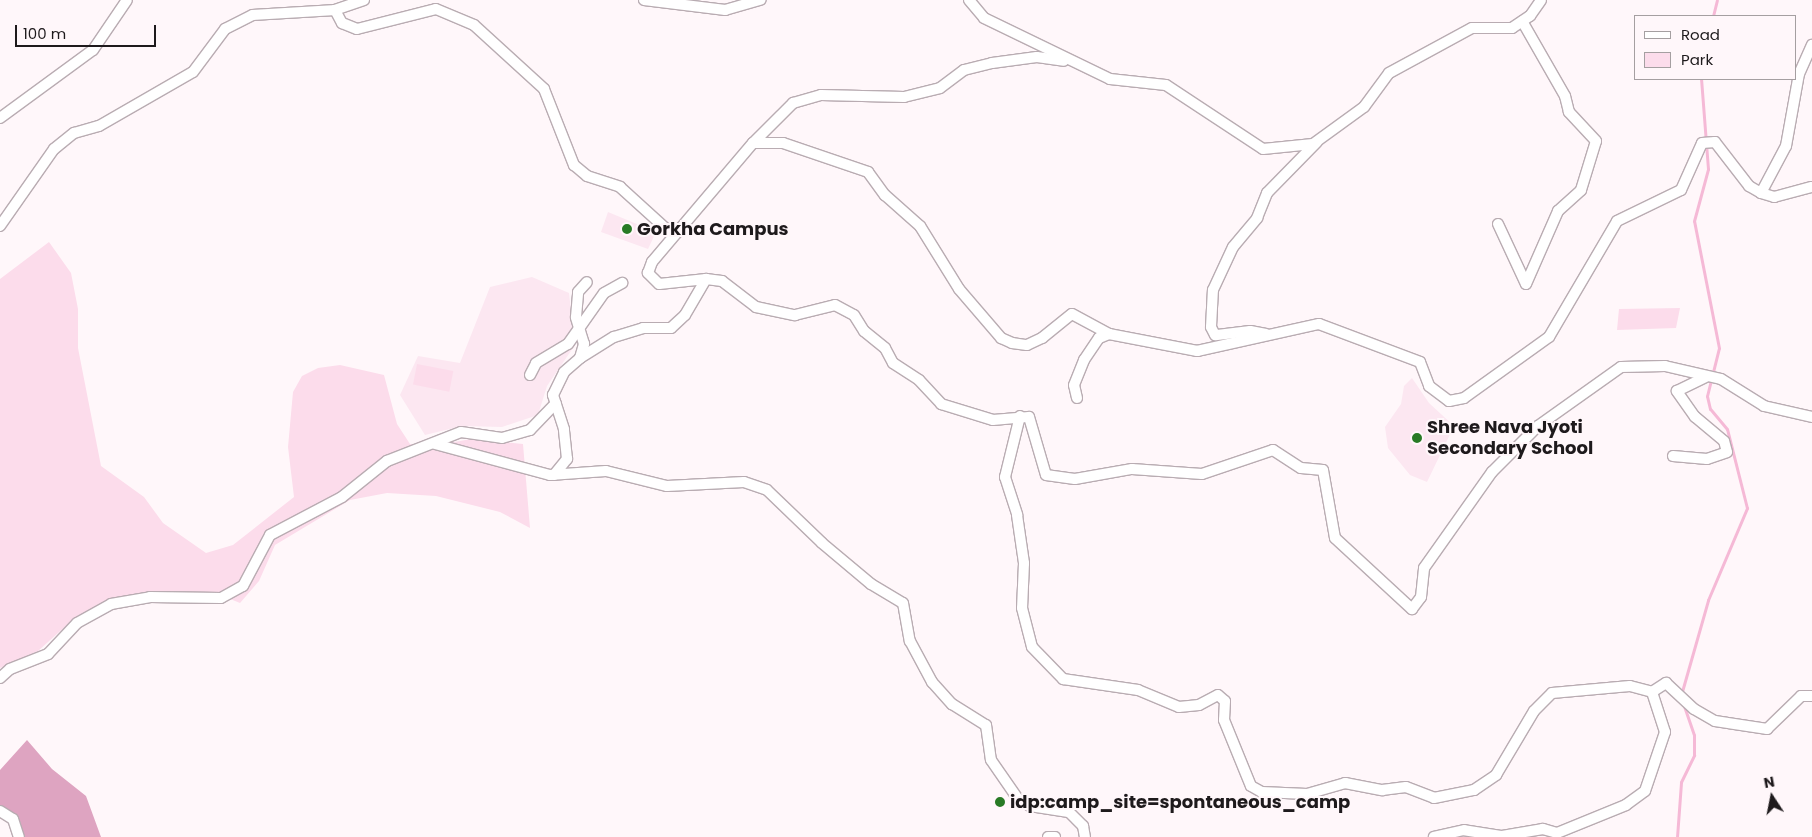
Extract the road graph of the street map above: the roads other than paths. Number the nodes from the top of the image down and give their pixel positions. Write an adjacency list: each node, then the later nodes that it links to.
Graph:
1 (126, 0): 11 (street)
2 (364, 0): 7 (street)
3 (644, 0): 4 (street)
4 (761, 0)
5 (969, 0): 10 (street)
6 (1541, 0): 8 (street)
7 (335, 10): 17 (street); 18 (street)
8 (1522, 21): 12 (street); 16 (street)
9 (1812, 45): 15 (street)
10 (1082, 66): 12 (street); 13 (street)
11 (0, 118)
12 (1318, 142): 24 (street)
13 (753, 143): 18 (street); 23 (street)
14 (1812, 187): 15 (street)
15 (1761, 193): 24 (street)
16 (1498, 224)
17 (0, 226)
18 (673, 235): 19 (street)
19 (706, 279): 25 (street); 30 (street)
20 (587, 282): 22 (street)
21 (622, 283): 22 (street)
22 (578, 332): 25 (street); 26 (street)
23 (1109, 334): 24 (street); 28 (street)
24 (1269, 335)
25 (580, 358): 29 (street)
26 (530, 375)
27 (1706, 377): 30 (street); 31 (street); 33 (street)
28 (1077, 398)
29 (556, 403): 32 (street); 34 (street)
30 (1020, 416): 36 (street)
31 (1812, 417)
32 (435, 444): 34 (street); 35 (street)
33 (1673, 456)
34 (554, 475): 42 (street)
35 (0, 678)
36 (1652, 692): 37 (street); 43 (street)
37 (1812, 696)
38 (0, 811): 39 (street)
39 (19, 837)
40 (1048, 837): 41 (street)
41 (1054, 837)
42 (1085, 837)
43 (1434, 837)

